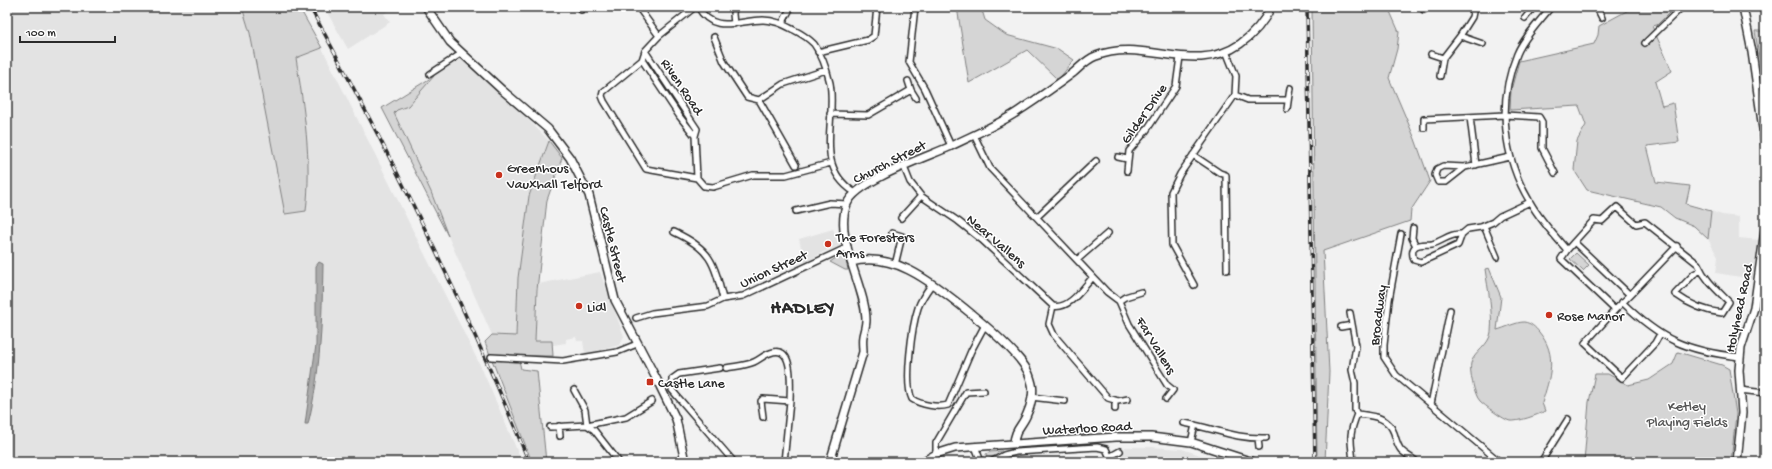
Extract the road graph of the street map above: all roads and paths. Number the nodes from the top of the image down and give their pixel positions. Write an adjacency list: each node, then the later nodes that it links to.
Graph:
1 (426, 7): 27 (street, Castle Street)
2 (638, 7): 19 (street)
3 (696, 7): 17 (street); 19 (street)
4 (734, 7): 17 (street)
5 (791, 7): 18 (street)
6 (877, 7): 26 (street)
7 (915, 7): 50 (street)
8 (1270, 7): 25 (street, Church Street)
9 (1474, 7): 20 (street)
10 (1534, 7): 15 (street)
11 (1551, 7): 44 (street)
12 (1599, 7): 16 (street)
13 (1682, 7): 22 (street)
14 (1743, 7): 49 (street)
15 (1524, 18)
16 (1602, 18)
17 (734, 24): 18 (street)
18 (782, 24): 26 (street)
19 (659, 36): 24 (street)
20 (1460, 36): 23 (street); 30 (street)
21 (714, 38): 40 (street)
22 (1645, 43)
23 (1483, 44)
24 (645, 51): 31 (street); 48 (street, Riven Road)
25 (1226, 51): 29 (street, Church Street); 38 (street)
26 (818, 52): 32 (street)
27 (462, 53): 33 (street); 107 (street, Castle Street)
28 (1431, 54): 30 (street)
29 (1180, 57): 47 (street, Church Street); 54 (street, Gilder Drive)
30 (1444, 58): 34 (street)
31 (642, 60): 48 (street, Riven Road); 63 (street)
32 (826, 70): 40 (street); 43 (street)
33 (430, 74)
34 (1440, 76)
35 (908, 81): 37 (street)
36 (1290, 88): 41 (street)
37 (911, 90): 39 (street); 43 (street)
38 (1235, 95): 41 (street); 51 (street)
39 (916, 98)
40 (759, 100): 57 (street)
41 (1288, 100): 42 (street)
42 (1287, 109)
43 (830, 114): 56 (street)
44 (1505, 115): 45 (street); 53 (street); 62 (street)
45 (1470, 117): 46 (street); 58 (street)
46 (1424, 128)
47 (974, 135): 50 (street, Church Street); 69 (street, Far Vallens)
48 (695, 136): 63 (street, Riven Road)
49 (1765, 143)
50 (951, 146): 59 (street, Church Street)
51 (1193, 156): 88 (street); 92 (street)
52 (1118, 157): 54 (street, Gilder Drive)
53 (1510, 157): 58 (street); 66 (street)
54 (1127, 159): 61 (street, Gilder Drive)
55 (1096, 161): 69 (street)
56 (831, 163): 63 (street); 64 (street)
57 (796, 165)
58 (1476, 165): 60 (street)
59 (904, 167): 64 (street, Church Street); 65 (street, Near Vallens)
60 (1465, 167): 60 (street)
61 (1127, 171)
62 (1555, 173)
63 (697, 178)
64 (854, 192): 67 (street, Church Street)
65 (921, 196): 70 (street); 98 (street, Near Vallens)
66 (1530, 202): 71 (street); 83 (street)
67 (847, 204): 68 (street); 82 (street, Church Street)
68 (796, 211)
69 (1037, 217): 85 (street, Far Vallens)
70 (901, 218)
71 (1484, 226): 78 (street); 84 (street)
72 (1413, 228): 80 (street)
73 (1765, 230): 109 (street, Holyhead Road)
74 (674, 232): 95 (street)
75 (892, 233): 87 (street)
76 (1108, 233): 85 (street)
77 (1401, 234): 123 (street, Broadway)
78 (1462, 234): 80 (street); 80 (street)
79 (1574, 242): 81 (street); 83 (street); 94 (street)
80 (1416, 246)
81 (1676, 246): 89 (street); 94 (street)
82 (848, 247): 86 (street, Church Street); 95 (street, Union Street)
83 (1567, 250): 100 (street)
84 (1497, 257)
85 (1077, 260): 90 (street, Far Vallens)
86 (850, 262): 87 (street); 147 (street, Church Street)
87 (895, 265): 91 (street)
88 (1227, 270)
89 (1701, 270): 89 (street)
90 (1093, 278): 96 (street, Far Vallens); 98 (street)
91 (932, 284): 103 (street); 103 (street)
92 (1194, 285)
93 (1141, 292): 96 (street)
94 (1630, 294): 97 (street)
95 (723, 299): 102 (street, Union Street)
96 (1119, 301): 118 (street, Far Vallens)
97 (1622, 302): 100 (street); 106 (street)
98 (1053, 306): 120 (street)
99 (1450, 310): 123 (street)
100 (1615, 310): 106 (street)
101 (1350, 313): 104 (street)
102 (636, 318)
103 (985, 325): 116 (street)
104 (1352, 325): 105 (street); 125 (street)
105 (1341, 327)
106 (1660, 334): 109 (street)
107 (637, 344): 108 (street); 144 (street, Castle Street)
108 (491, 357)
109 (1740, 357): 113 (street, Holyhead Road)
110 (720, 368): 145 (street)
111 (726, 368): 119 (street)
112 (574, 390): 129 (street)
113 (1740, 390): 115 (street); 157 (street, Holyhead Road)
114 (984, 391): 141 (street)
115 (1765, 393)
116 (1031, 397): 122 (street); 137 (street)
117 (1128, 399): 120 (street)
118 (1166, 399)
119 (790, 400): 126 (street); 146 (street)
120 (1115, 400): 124 (street)
121 (652, 401): 129 (street)
122 (1065, 401)
123 (1431, 404): 155 (street, Broadway)
124 (1115, 409)
125 (1357, 414): 153 (street); 154 (street)
126 (764, 417)
127 (1568, 419): 156 (street)
128 (1184, 423): 130 (street)
129 (588, 425): 131 (street); 143 (street)
130 (1195, 425): 134 (street); 136 (street)
131 (559, 426): 132 (street); 133 (street)
132 (550, 427)
133 (560, 436)
134 (1258, 438): 135 (street); 139 (street)
135 (1266, 438)
136 (1192, 442): 137 (street, Waterloo Road); 152 (street, Waterloo Road)
137 (1014, 444): 138 (street, Waterloo Road)
138 (975, 446): 141 (street, Waterloo Road); 149 (street)
139 (1259, 447)
140 (1120, 451): 142 (street)
141 (936, 454): 148 (street, Waterloo Road)
142 (1111, 456): 150 (street); 151 (street)
143 (619, 462)
144 (685, 462)
145 (734, 462)
146 (784, 462)
147 (830, 462)
148 (922, 462)
149 (981, 462)
150 (991, 462)
151 (1112, 462)
152 (1253, 462)
153 (1353, 462)
154 (1417, 462)
155 (1500, 462)
156 (1541, 462)
157 (1737, 462)

